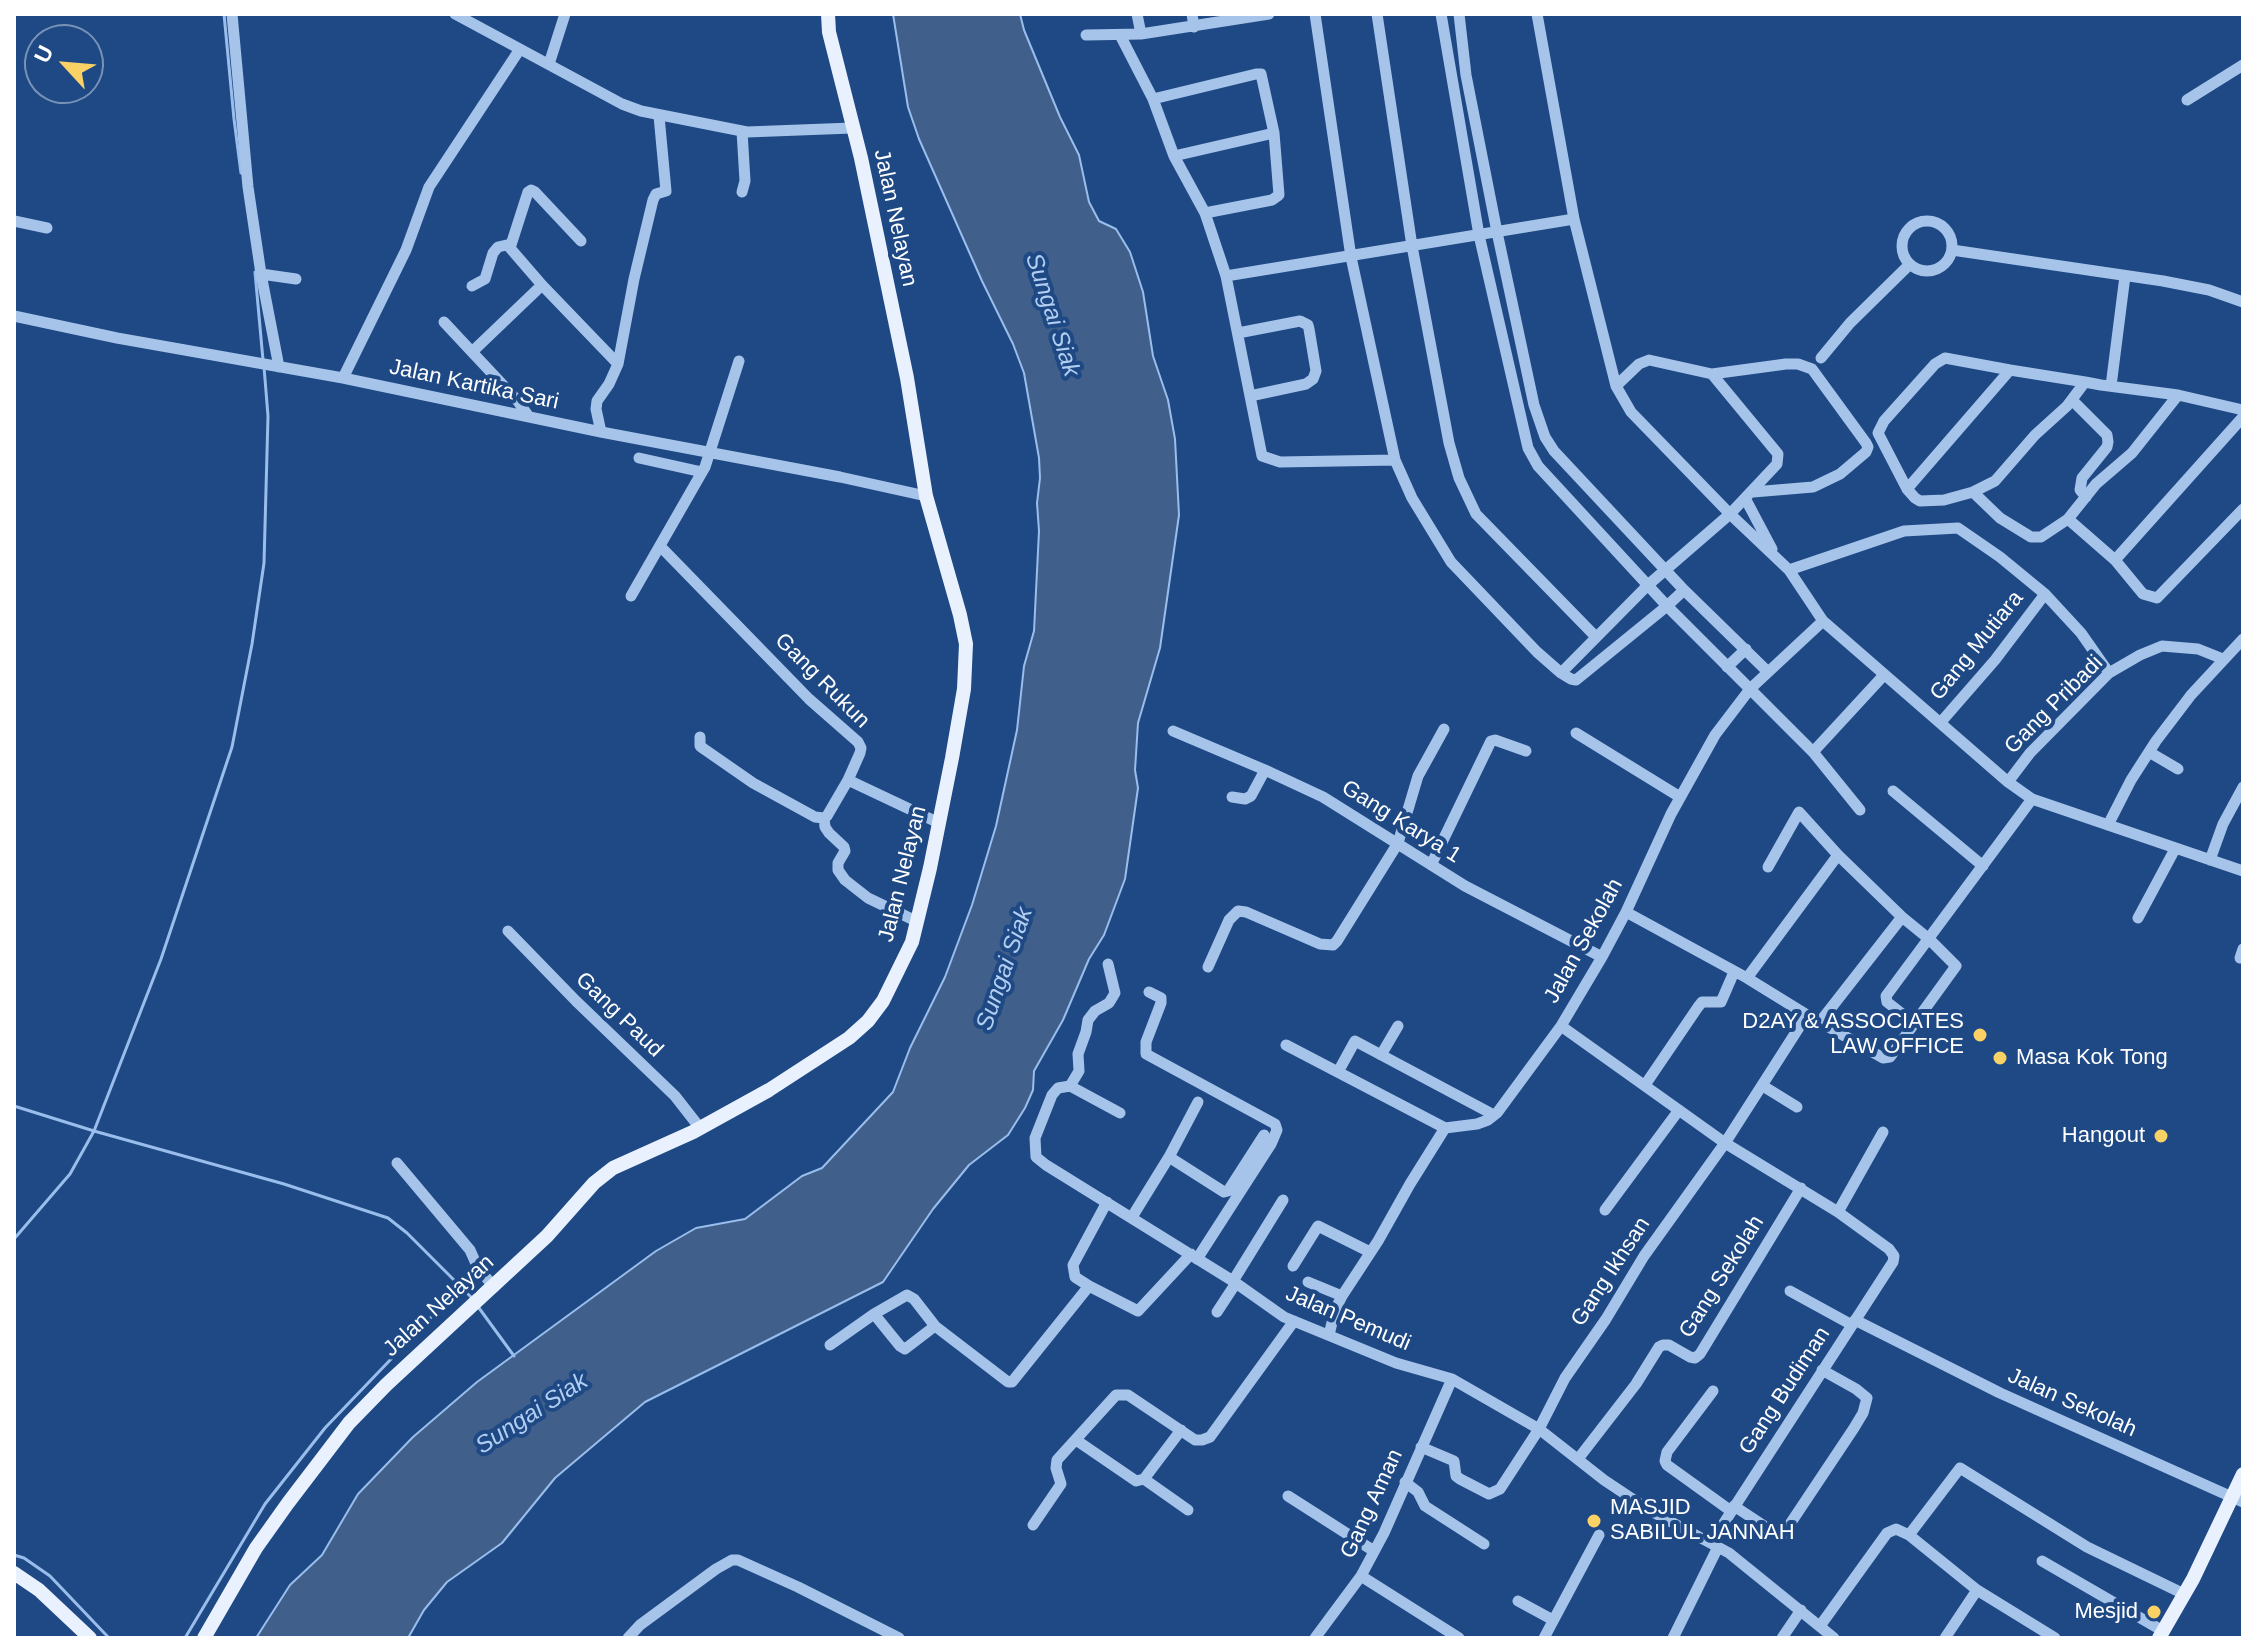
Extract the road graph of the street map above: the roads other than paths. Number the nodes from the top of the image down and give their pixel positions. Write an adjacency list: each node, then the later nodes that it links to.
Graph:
1 (232, 14): 41 (street)
2 (455, 14): 18 (street)
3 (565, 14): 19 (street)
4 (828, 14): 24 (main road, Jalan Nelayan)
5 (1137, 14): 15 (street)
6 (1192, 14): 14 (street)
7 (1269, 14): 13 (street)
8 (1315, 14): 39 (street)
9 (1377, 14): 37 (street)
10 (1441, 14): 34 (street)
11 (1459, 14): 33 (street)
12 (1537, 14): 30 (street)
13 (1247, 16): 14 (street)
14 (1194, 27): 15 (street)
15 (1141, 34): 17 (street)
16 (1086, 35): 17 (street)
17 (1120, 35): 21 (street)
18 (520, 49): 19 (street); 58 (street)
19 (549, 64): 23 (street)
20 (2243, 65): 22 (street)
21 (1153, 99): 26 (street); 27 (street)
22 (2187, 100)
23 (659, 116): 25 (street); 54 (street)
24 (852, 128): 25 (street); 77 (main road, Jalan Nelayan)
25 (742, 131): 28 (street)
26 (1274, 133): 27 (street); 29 (street)
27 (1174, 156): 29 (street)
28 (742, 192)
29 (1205, 213): 42 (street)
30 (1574, 219): 33 (street); 60 (street)
31 (14, 221): 32 (street)
32 (47, 228)
33 (1497, 232): 34 (street); 69 (street)
34 (1479, 235): 37 (street); 70 (street)
35 (581, 241): 36 (street)
36 (511, 244): 45 (street); 46 (street)
37 (1412, 246): 39 (street); 93 (street)
38 (1952, 250): 40 (street); 40 (street); 43 (street)
39 (1351, 257): 42 (street); 72 (street)
40 (1909, 265): 52 (street)
41 (261, 274): 44 (street); 55 (street)
42 (1226, 276): 50 (street)
43 (2125, 276): 47 (street); 61 (street)
44 (296, 279)
45 (542, 285): 51 (street); 54 (street)
46 (472, 286)
47 (2243, 302)
48 (14, 316): 55 (street, Jalan Kartika Sari)
49 (444, 322): 51 (street)
50 (1238, 333): 63 (street); 63 (street)
51 (472, 352): 66 (street)
52 (1821, 358)
53 (739, 361): 73 (street)
54 (618, 364): 68 (street)
55 (279, 367): 58 (street, Jalan Kartika Sari)
56 (2010, 370): 59 (street); 74 (street); 74 (street)
57 (1712, 374): 60 (street); 76 (street); 76 (street)
58 (343, 378): 66 (street, Jalan Kartika Sari)
59 (2085, 382): 61 (street); 64 (street)
60 (1616, 386): 80 (street)
61 (2111, 386): 62 (street)
62 (2178, 395): 65 (street); 78 (street)
63 (1250, 396): 72 (street)
64 (2072, 400): 75 (street); 78 (street)
65 (2243, 410)
66 (529, 417): 68 (street, Jalan Kartika Sari)
67 (2243, 417): 84 (street)
68 (601, 432): 73 (street, Jalan Kartika Sari)
69 (1545, 437): 70 (street); 85 (street)
70 (1528, 448): 87 (street)
71 (639, 458): 73 (street)
72 (1395, 460): 99 (street)
73 (706, 462): 77 (street, Jalan Kartika Sari); 82 (street)
74 (1907, 489): 75 (street)
75 (1973, 492): 81 (street)
76 (1749, 495): 80 (street); 83 (street)
77 (926, 496): 122 (main road, Jalan Nelayan)
78 (2086, 497): 81 (street)
79 (2243, 509): 84 (street)
80 (1730, 514): 83 (street); 85 (street)
81 (2068, 519): 84 (street)
82 (660, 546): 90 (street); 113 (street, Gang Rukun)
83 (1776, 556): 86 (street)
84 (2115, 560)
85 (1666, 569): 87 (street); 88 (street)
86 (1789, 570): 89 (street); 92 (street)
87 (1648, 585): 91 (street); 93 (street)
88 (1684, 590): 91 (street); 95 (street)
89 (2045, 594): 100 (street); 103 (street, Gang Mutiara)
90 (631, 596)
91 (1667, 606): 97 (street); 99 (street)
92 (1823, 621): 98 (street, Jalan Sekolah); 101 (street)
93 (1596, 637): 99 (street)
94 (2243, 639): 96 (street)
95 (1746, 649): 97 (street); 98 (street)
96 (2223, 659): 100 (street, Gang Pribadi); 110 (street)
97 (1727, 667): 102 (street)
98 (1768, 672): 102 (street, Jalan Sekolah)
99 (1561, 673)
100 (2109, 673): 114 (street, Gang Pribadi)
101 (1884, 675): 103 (street); 109 (street)
102 (1750, 689): 109 (street); 118 (street, Jalan Sekolah)
103 (1941, 722): 114 (street)
104 (1444, 729): 124 (street)
105 (1173, 731): 112 (street, Gang Karya 1)
106 (1576, 733): 118 (street)
107 (700, 737): 121 (street)
108 (1526, 751): 128 (street)
109 (1813, 752): 120 (street)
110 (2149, 752): 111 (street); 123 (street)
111 (2178, 769)
112 (1265, 770): 117 (street); 124 (street, Gang Karya 1)
113 (848, 780): 121 (street); 122 (street)
114 (2008, 782): 119 (street)
115 (2243, 787): 127 (street)
116 (1893, 791): 129 (street)
117 (1232, 797)
118 (1680, 797): 132 (street, Jalan Sekolah)
119 (2032, 799): 123 (street); 129 (street)
120 (1860, 810)
121 (824, 818): 135 (street)
122 (939, 823): 135 (main road, Jalan Nelayan)
123 (2108, 825): 125 (street)
124 (1398, 843): 128 (street, Gang Karya 1); 140 (street)
125 (2175, 849): 127 (street); 134 (street)
126 (1838, 855): 130 (street); 133 (street); 142 (street)
127 (2210, 860): 131 (street)
128 (1431, 865): 138 (street, Gang Karya 1)
129 (1983, 866): 137 (street)
130 (1768, 867)
131 (2243, 871)
132 (1626, 912): 138 (street, Jalan Sekolah); 141 (street)
133 (1902, 917): 137 (street); 146 (street)
134 (2138, 918)
135 (918, 922): 160 (main road, Jalan Nelayan)
136 (508, 931): 160 (street, Gang Paud)
137 (1929, 939): 145 (street); 146 (street)
138 (1602, 957): 148 (street, Jalan Sekolah)
139 (1108, 964): 153 (street, Jalan Pemudi)
140 (1208, 967)
141 (1734, 972): 142 (street); 152 (street)
142 (1747, 978): 144 (street)
143 (1149, 992): 174 (street)
144 (1807, 1015): 146 (street); 154 (street, Gang Ikhsan)
145 (1905, 1016)
146 (1820, 1022)
147 (1398, 1026): 150 (street)
148 (1561, 1026): 152 (street, Jalan Sekolah); 159 (street)
149 (1286, 1045): 151 (street)
150 (1381, 1055): 151 (street); 159 (street)
151 (1338, 1072): 161 (street)
152 (1645, 1085): 157 (street, Jalan Sekolah)
153 (1070, 1086): 158 (street); 169 (street, Jalan Pemudi)
154 (1763, 1086): 156 (street); 164 (street, Gang Ikhsan)
155 (1198, 1102): 165 (street)
156 (1797, 1107)
157 (1679, 1110): 164 (street, Jalan Sekolah); 170 (street)
158 (1120, 1113)
159 (1494, 1115): 161 (street)
160 (700, 1128): 180 (main road, Jalan Nelayan)
161 (1445, 1128): 173 (street)
162 (1883, 1132): 171 (street)
163 (1264, 1135): 165 (street)
164 (1725, 1143): 167 (street, Jalan Sekolah); 193 (street, Gang Ikhsan)
165 (1169, 1157): 172 (street)
166 (397, 1163): 180 (street)
167 (1801, 1188): 171 (street, Jalan Sekolah); 197 (street, Gang Sekolah)
168 (1283, 1200): 177 (street)
169 (1107, 1202): 172 (street, Jalan Pemudi); 179 (street)
170 (1605, 1210)
171 (1838, 1212): 175 (street, Jalan Sekolah)
172 (1132, 1217): 174 (street, Jalan Pemudi)
173 (1370, 1252): 176 (street); 182 (street)
174 (1194, 1256): 177 (street, Jalan Pemudi); 179 (street)
175 (1893, 1262): 186 (street, Gang Budiman)
176 (1293, 1266)
177 (1235, 1282): 183 (street); 185 (street, Jalan Pemudi)
178 (1308, 1282): 182 (street)
179 (1089, 1286): 187 (street)
180 (489, 1290): 223 (main road, Jalan Nelayan)
181 (1790, 1291): 186 (street, Jalan Sekolah)
182 (1342, 1296): 188 (street)
183 (1217, 1312)
184 (874, 1314): 187 (street); 187 (street); 189 (street)
185 (1294, 1321): 188 (street, Jalan Pemudi); 194 (street)
186 (1854, 1323): 190 (street, Gang Budiman); 202 (street, Jalan Sekolah)
187 (935, 1326)
188 (1329, 1335): 191 (street, Jalan Pemudi)
189 (830, 1345)
190 (1822, 1370): 203 (street, Gang Budiman); 203 (street)
191 (1452, 1379): 193 (street, Jalan Pemudi); 196 (street, Gang Aman)
192 (1713, 1391): 203 (street)
193 (1539, 1429): 196 (street, Gang Ikhsan); 197 (street, Jalan Pemudi)
194 (1181, 1430): 195 (street); 199 (street)
195 (1076, 1440): 199 (street); 205 (street)
196 (1421, 1447): 200 (street, Gang Aman)
197 (1578, 1459): 209 (street, Jalan Pemudi)
198 (2243, 1474): 202 (main road)
199 (1144, 1479): 204 (street)
200 (1405, 1482): 208 (street); 210 (street, Gang Aman)
201 (1288, 1496): 210 (street)
202 (2238, 1499): 215 (main road)
203 (1733, 1508): 209 (street, Gang Budiman)
204 (1188, 1510)
205 (1033, 1525)
206 (1599, 1535): 218 (street)
207 (1909, 1535): 214 (street); 215 (street); 219 (street)
208 (1484, 1544)
209 (1714, 1545): 217 (street, Jalan Pemudi); 228 (street, Gang Budiman)
210 (1374, 1551): 213 (street, Gang Aman)
211 (2042, 1561): 220 (street)
212 (14, 1573): 222 (main road)
213 (1361, 1576): 221 (street); 226 (street, Gang Aman)
214 (1977, 1590): 231 (street); 232 (street)
215 (2184, 1594): 220 (main road)
216 (1518, 1601): 218 (street)
217 (1801, 1610): 219 (street, Jalan Pemudi); 229 (street)
218 (1553, 1620): 227 (street)
219 (1820, 1626): 230 (street, Jalan Pemudi)
220 (2161, 1634)
221 (1450, 1636)
222 (90, 1638)
223 (204, 1638)
224 (628, 1638): 225 (street)
225 (899, 1638)
226 (1315, 1638)
227 (1544, 1638)
228 (1673, 1638)
229 (1782, 1638)
230 (1834, 1638)
231 (1945, 1638)
232 (2055, 1638)

